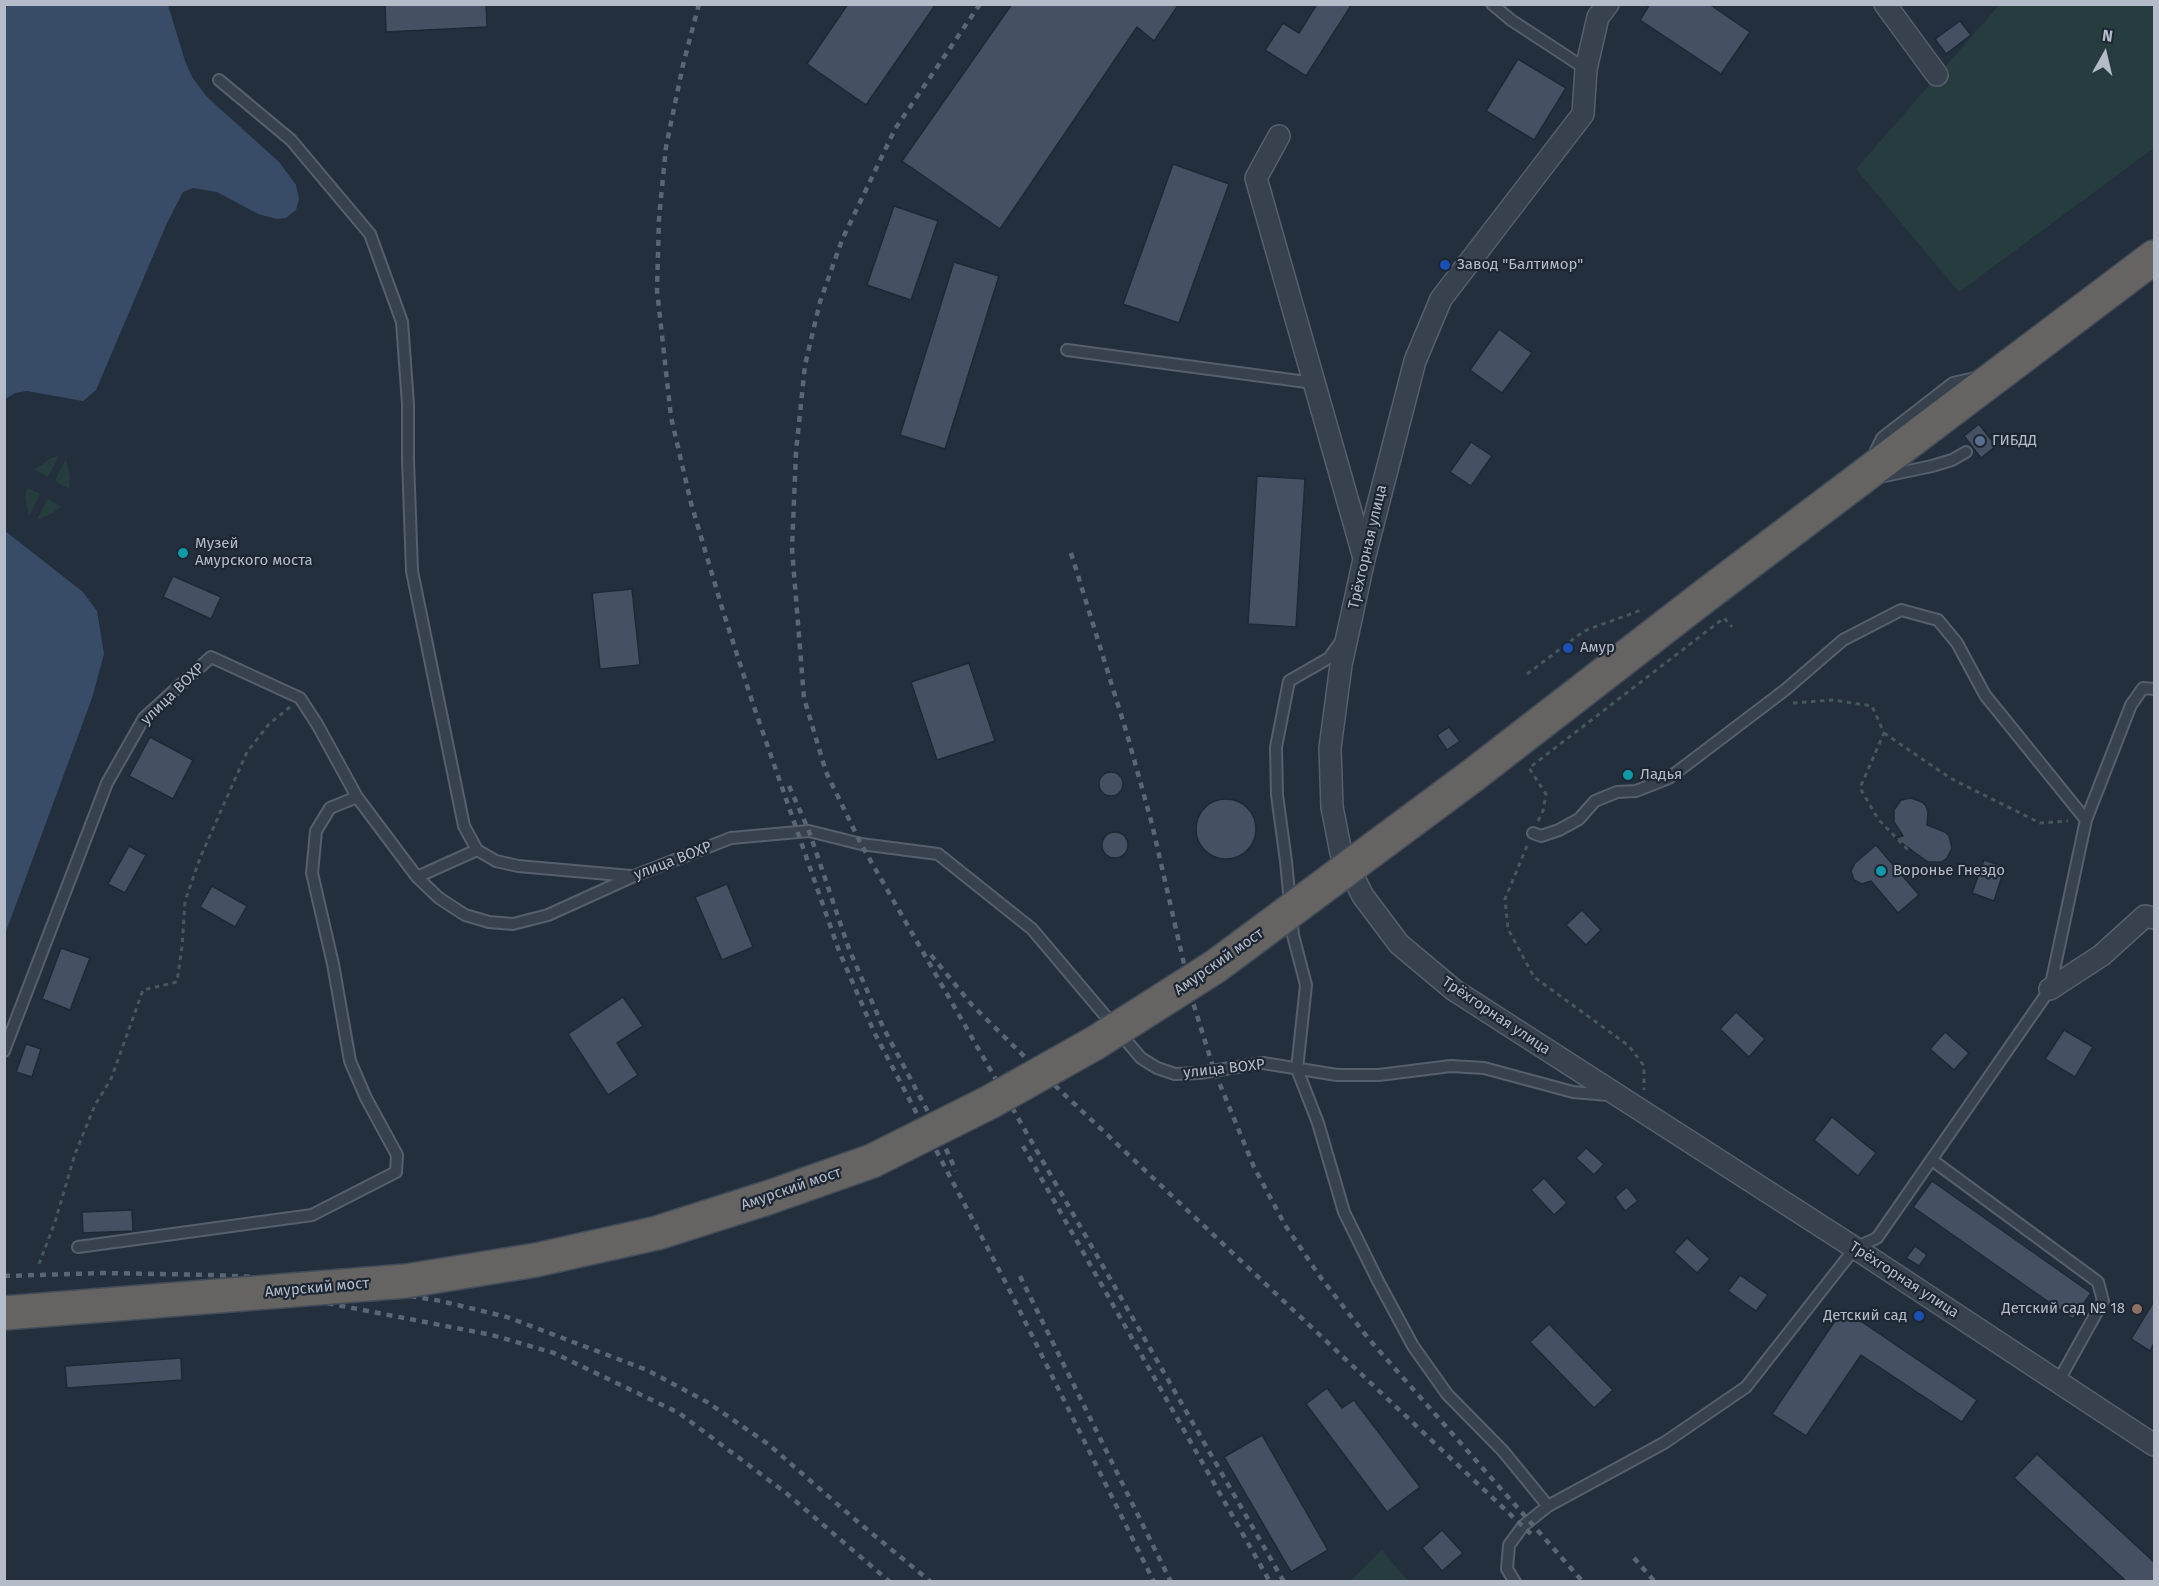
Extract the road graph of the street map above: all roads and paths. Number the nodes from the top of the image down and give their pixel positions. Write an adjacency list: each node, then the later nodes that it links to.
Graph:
1 (1492, 4): 4 (lane)
2 (1608, 4): 4 (street, Трёхгорная улица)
3 (1885, 4): 5 (street)
4 (1586, 69): 13 (street, Трёхгорная улица)
5 (1937, 75)
6 (219, 80): 25 (lane)
7 (1279, 136): 10 (street)
8 (2154, 257): 12 (highway, Амурский мост)
9 (1067, 350): 10 (lane)
10 (1314, 383): 13 (street)
11 (1966, 452): 12 (lane)
12 (1861, 479): 38 (highway, Амурский мост, bridge)
13 (1364, 559): 16 (street, Трёхгорная улица)
14 (1646, 608): 17 (path)
15 (1732, 627): 24 (path)
16 (1349, 632): 32 (lane); 33 (street, Трёхгорная улица)
17 (1527, 674)
18 (2154, 689): 23 (lane)
19 (300, 698): 22 (lane, улица ВОХР); 31 (lane, улица ВОХР); 37 (path)
20 (1765, 705): 21 (path); 23 (lane); 24 (lane)
21 (1884, 733): 23 (path); 26 (path)
22 (357, 796): 28 (lane, улица ВОХР); 35 (lane)
23 (2086, 820): 30 (lane)
24 (1533, 833): 33 (path)
25 (477, 850): 27 (lane); 28 (lane)
26 (1909, 851)
27 (634, 876): 28 (lane, улица ВОХР); 32 (lane, улица ВОХР)
28 (417, 877)
29 (2154, 918): 30 (street)
30 (2050, 989): 34 (lane)
31 (4, 1051)
32 (1298, 1069): 33 (lane, улица ВОХР); 41 (lane)
33 (1626, 1101): 36 (street, Трёхгорная улица)
34 (1932, 1160): 36 (lane); 39 (lane)
35 (78, 1247)
36 (1855, 1248): 39 (street, Трёхгорная улица); 41 (lane)
37 (39, 1264)
38 (4, 1313)
39 (2058, 1382): 40 (street, Трёхгорная улица)
40 (2154, 1445)
41 (1548, 1506): 42 (lane)
42 (1515, 1581)

